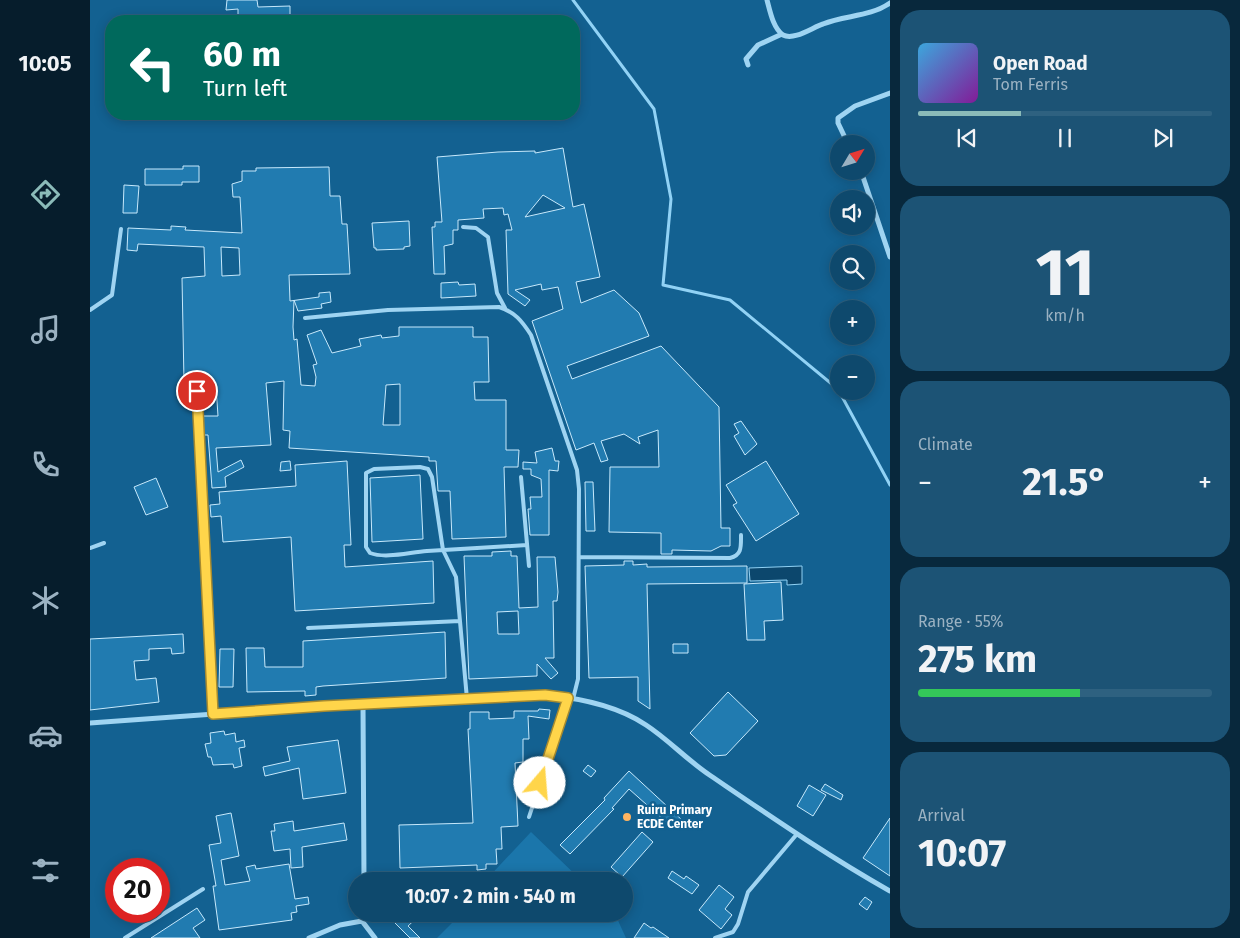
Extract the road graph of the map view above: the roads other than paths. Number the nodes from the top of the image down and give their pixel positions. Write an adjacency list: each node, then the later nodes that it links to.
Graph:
1 (767, 0): 3 (street)
2 (890, 3): 3 (street)
3 (782, 34): 4 (street)
4 (748, 65)
5 (890, 93): 6 (street)
6 (844, 135)
7 (864, 180): 10 (street)
8 (463, 227): 12 (lane)
9 (121, 229): 11 (lane)
10 (890, 257)
11 (90, 310)
12 (506, 310): 13 (lane); 21 (lane)
13 (305, 318)
14 (197, 391): 28 (lane)
15 (521, 477): 18 (lane)
16 (741, 536): 21 (lane)
17 (104, 543): 19 (lane)
18 (527, 545): 20 (lane); 22 (lane)
19 (90, 548)
20 (443, 550): 20 (lane); 23 (lane)
21 (579, 558): 25 (lane)
22 (529, 566)
23 (460, 620): 24 (lane); 26 (lane)
24 (308, 628)
25 (571, 698): 26 (street); 30 (lane); 31 (street)
26 (467, 699): 27 (street)
27 (363, 704): 28 (street); 32 (street)
28 (213, 714): 29 (street)
29 (90, 723)
30 (529, 817)
31 (797, 834): 34 (street); 40 (lane)
32 (364, 872)
33 (203, 890): 37 (lane)
34 (890, 891)
35 (356, 922): 38 (street)
36 (363, 922): 39 (street)
37 (125, 938)
38 (309, 938)
39 (376, 938)
40 (715, 938)

